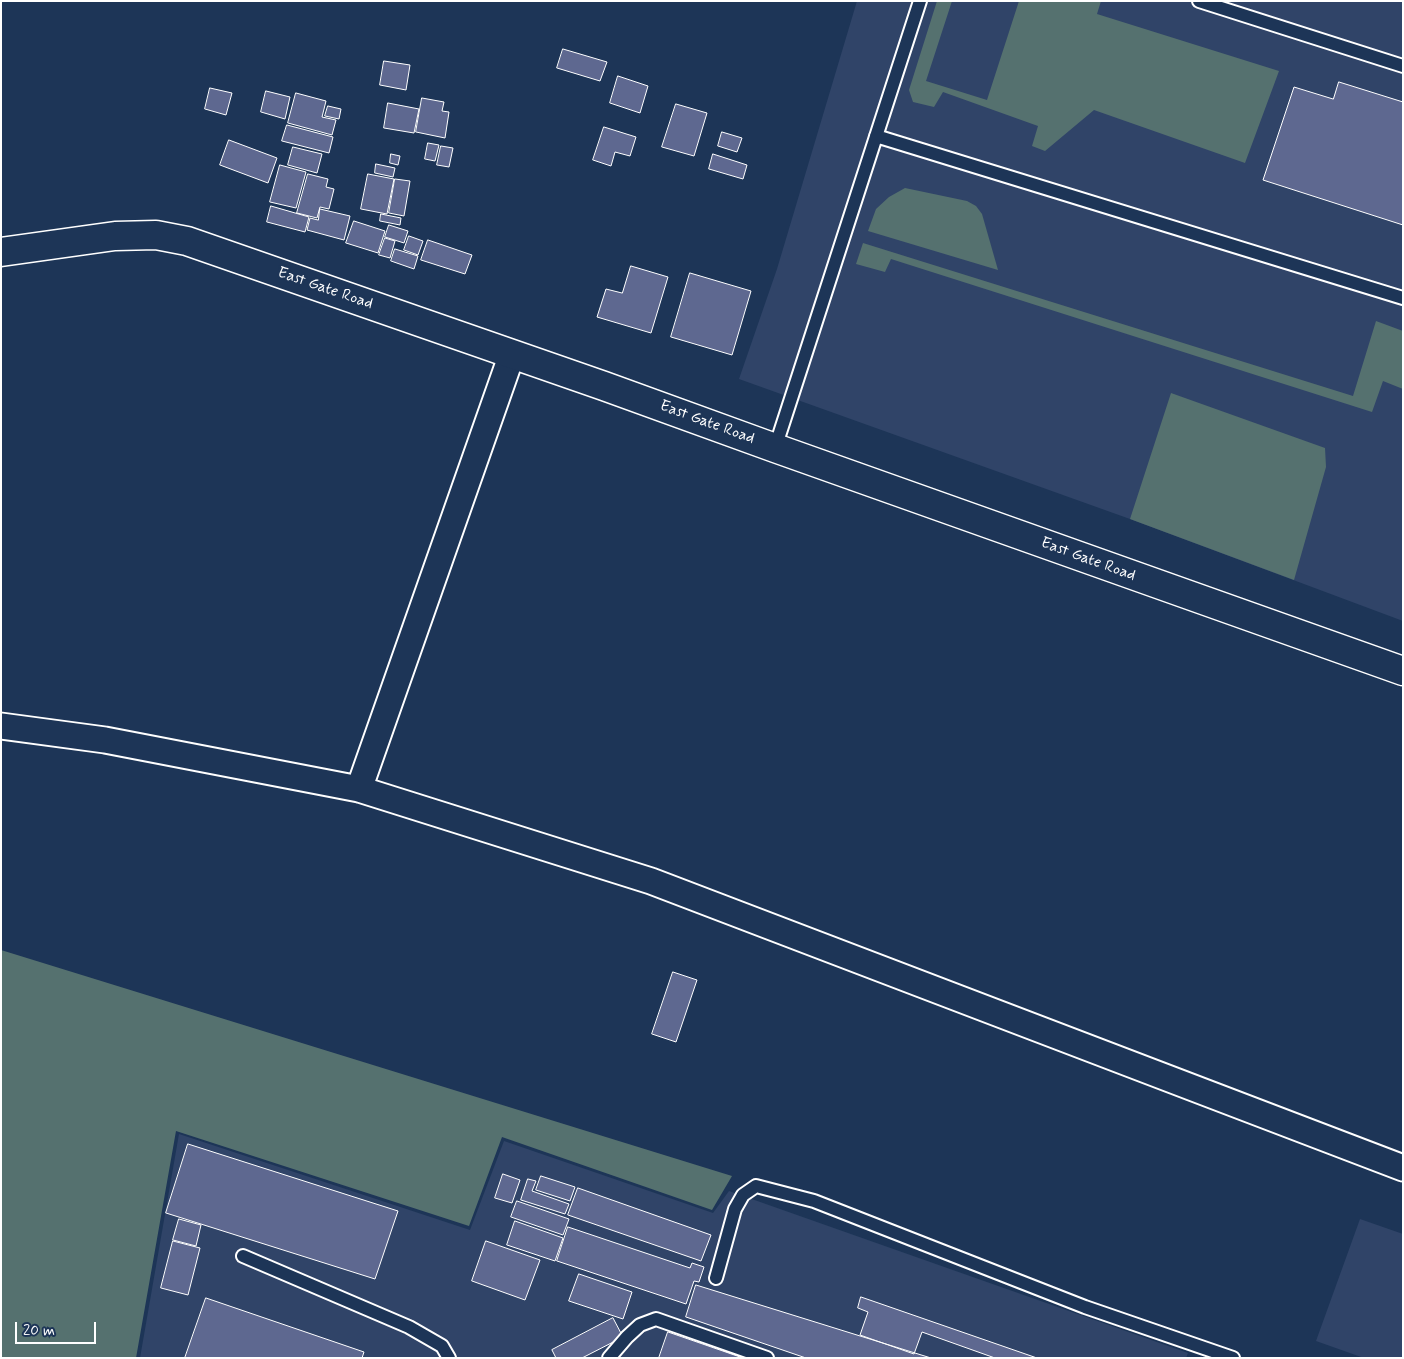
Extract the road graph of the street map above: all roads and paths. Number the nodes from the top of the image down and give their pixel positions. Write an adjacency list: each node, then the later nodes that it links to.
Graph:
1 (920, 1): 4 (lane)
2 (1199, 1): 3 (lane)
3 (1403, 66)
4 (876, 136): 6 (lane); 8 (lane)
5 (1, 252): 7 (street, East Gate Road)
6 (1403, 298)
7 (512, 354): 8 (street, East Gate Road); 11 (street)
8 (776, 448): 9 (street, East Gate Road)
9 (1403, 671)
10 (1, 726): 11 (street)
11 (359, 789): 12 (street)
12 (1403, 1168)
13 (243, 1256): 15 (lane)
14 (716, 1278): 18 (lane)
15 (449, 1358)
16 (610, 1358): 17 (lane)
17 (767, 1358)
18 (1233, 1358)

